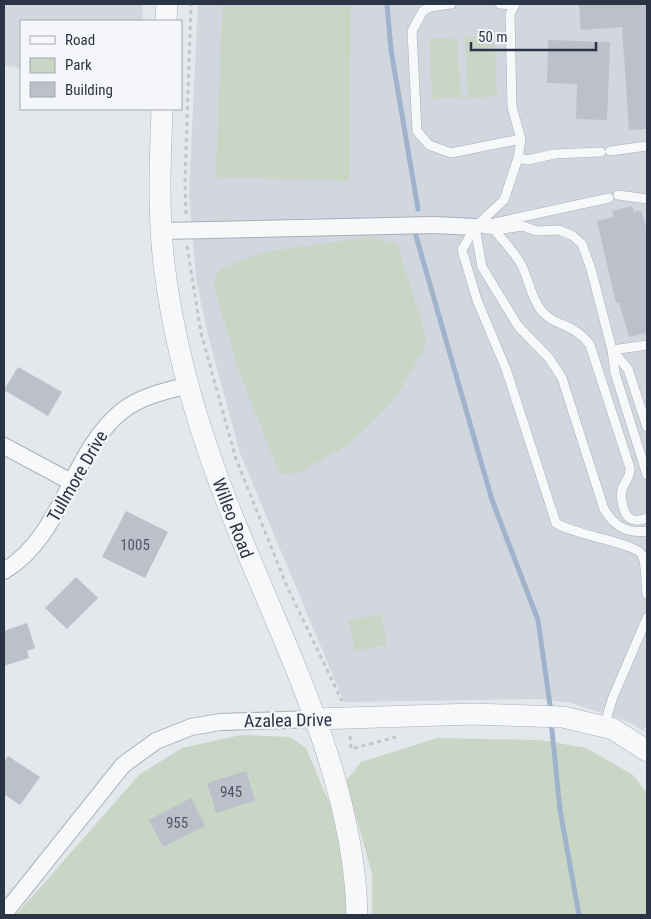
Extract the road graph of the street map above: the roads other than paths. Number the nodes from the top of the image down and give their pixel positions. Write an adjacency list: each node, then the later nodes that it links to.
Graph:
1 (167, 4): 5 (street)
2 (451, 4): 7 (lane)
3 (500, 4): 4 (lane)
4 (515, 4): 7 (lane)
5 (166, 20)
6 (162, 110): 14 (street, Willeo Road)
7 (522, 139): 9 (lane)
8 (647, 146): 9 (lane)
9 (518, 158): 13 (lane)
10 (618, 195): 12 (lane)
11 (608, 198): 13 (lane)
12 (647, 199)
13 (475, 227): 14 (street); 15 (lane); 24 (lane); 26 (lane)
14 (162, 230): 18 (street, Willeo Road)
15 (495, 230): 17 (lane); 23 (lane)
16 (647, 345): 17 (lane)
17 (612, 350): 19 (lane); 21 (lane)
18 (189, 384): 22 (street, Tullmore Drive); 28 (street, Willeo Road)
19 (647, 427)
20 (4, 446): 22 (street)
21 (647, 475)
22 (73, 483): 25 (street, Tullmore Drive)
23 (647, 518)
24 (647, 531)
25 (4, 572)
26 (647, 594)
27 (647, 618): 29 (lane)
28 (316, 719): 29 (street, Azalea Drive); 31 (street, Azalea Drive); 32 (street, Willeo Road)
29 (604, 726): 30 (street, Azalea Drive)
30 (647, 751)
31 (4, 914)
32 (357, 915)

